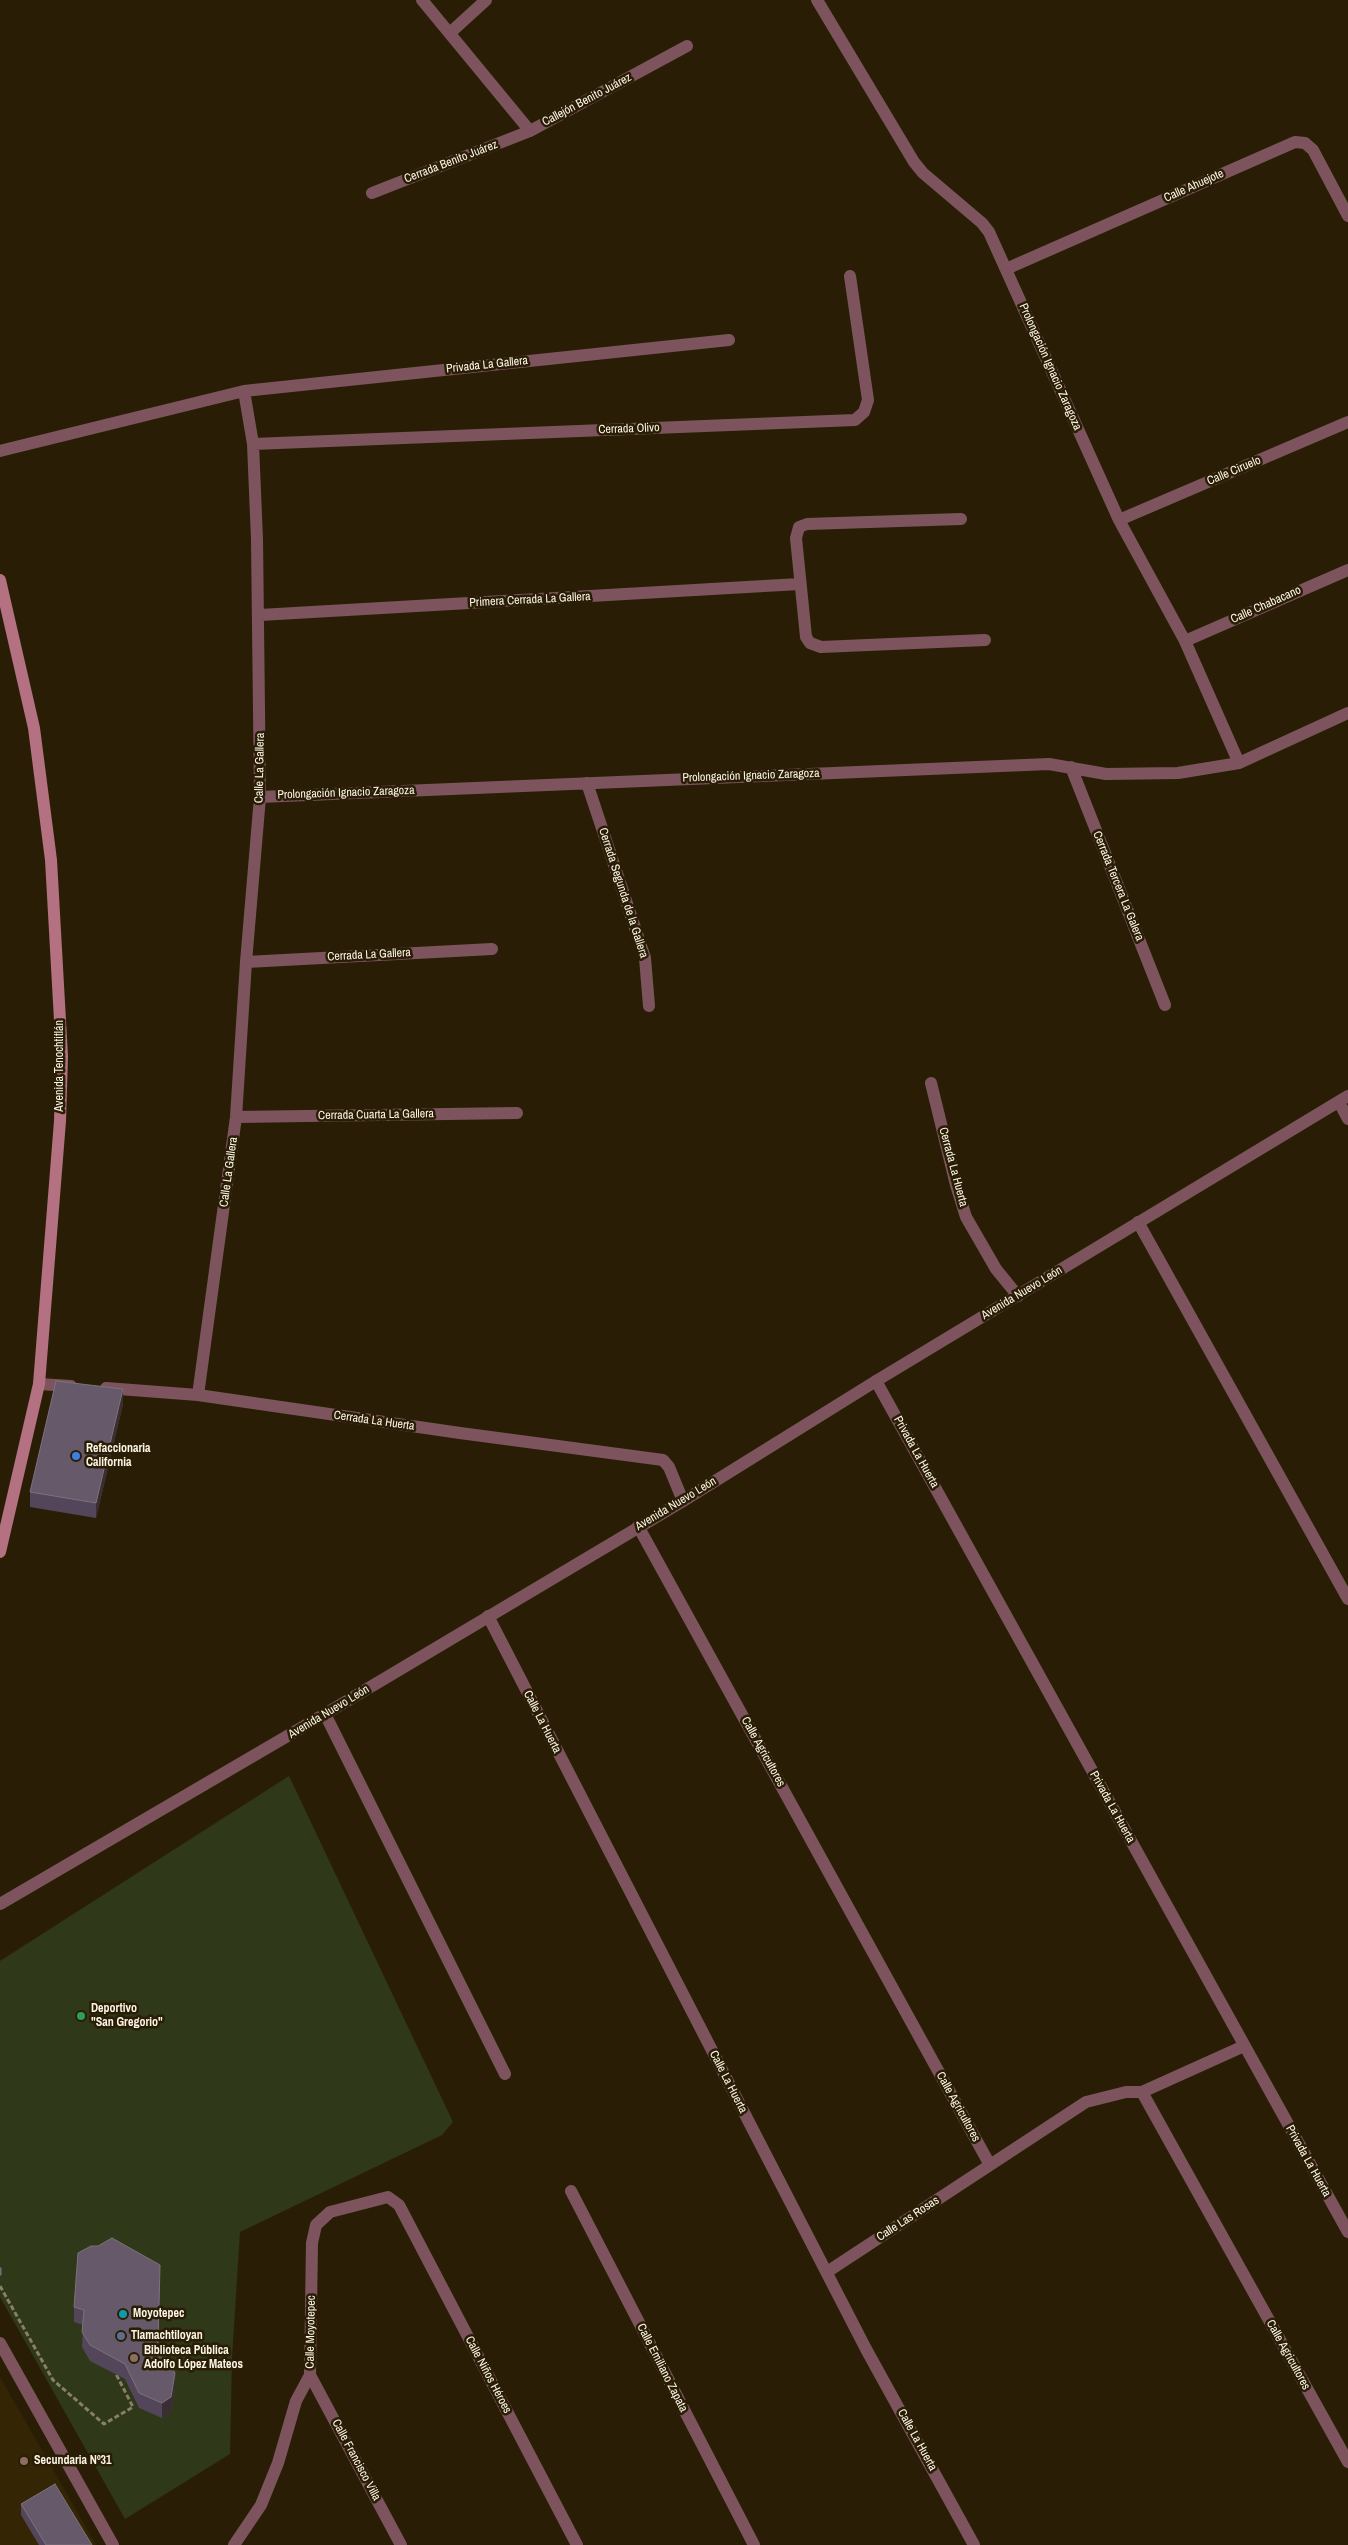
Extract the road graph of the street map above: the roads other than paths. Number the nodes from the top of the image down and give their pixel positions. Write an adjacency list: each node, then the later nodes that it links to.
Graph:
1 (422, 0): 4 (street, Callejón Benito Juárez)
2 (486, 0): 4 (street)
3 (817, 0): 9 (street, Prolongación Ignacio Zaragoza)
4 (450, 32): 6 (street, Callejón Benito Juárez)
5 (687, 46): 6 (street, Callejón Benito Juárez)
6 (530, 131): 7 (street, Cerrada Benito Juárez)
7 (372, 193)
8 (1348, 216): 9 (street, Calle Ahuejote)
9 (1006, 270): 17 (street, Prolongación Ignacio Zaragoza)
10 (850, 276): 14 (street, Cerrada Olivo)
11 (729, 340): 12 (street, Privada La Gallera)
12 (244, 390): 14 (street, Calle La Gallera); 15 (street)
13 (1348, 422): 17 (street, Calle Ciruelo)
14 (253, 444): 21 (street, Calle La Gallera)
15 (0, 451)
16 (961, 519): 20 (street)
17 (1120, 520): 23 (street, Prolongación Ignacio Zaragoza)
18 (1348, 570): 23 (street, Calle Chabacano)
19 (0, 580): 41 (main road, Avenida Tenochtitlán)
20 (799, 584): 21 (street, Primera Cerrada La Gallera); 22 (street)
21 (260, 615): 28 (street, Calle La Gallera)
22 (985, 640)
23 (1185, 641): 25 (street, Prolongación Ignacio Zaragoza)
24 (1348, 713): 25 (street, Prolongación Ignacio Zaragoza)
25 (1240, 763): 26 (street, Prolongación Ignacio Zaragoza)
26 (1072, 767): 27 (street, Prolongación Ignacio Zaragoza); 31 (street, Cerrada Tercera La Galera)
27 (587, 782): 28 (street, Prolongación Ignacio Zaragoza); 32 (street, Cerrada Segunda de la Gallera)
28 (260, 797): 30 (street, Calle La Gallera)
29 (492, 949): 30 (street, Cerrada La Gallera)
30 (246, 962): 36 (street, Calle La Gallera)
31 (1165, 1005)
32 (649, 1006)
33 (932, 1083): 39 (street, Cerrada La Huerta)
34 (1343, 1099): 37 (street); 38 (street, Avenida Nuevo León)
35 (516, 1113): 36 (street, Cerrada Cuarta La Gallera)
36 (236, 1117): 42 (street, Calle La Gallera)
37 (1348, 1119)
38 (1138, 1222): 39 (street, Avenida Nuevo León); 46 (street)
39 (1018, 1296): 40 (street, Avenida Nuevo León)
40 (876, 1381): 43 (street, Avenida Nuevo León); 50 (street, Privada La Huerta)
41 (39, 1384): 42 (street, Cerrada La Huerta); 45 (main road, Avenida Tenochtitlán)
42 (198, 1395): 43 (street, Cerrada La Huerta)
43 (682, 1501): 44 (street, Avenida Nuevo León)
44 (638, 1526): 47 (street, Avenida Nuevo León); 53 (street, Calle Agricultores)
45 (0, 1552)
46 (1348, 1599)
47 (488, 1616): 48 (street, Avenida Nuevo León); 57 (street, Calle La Huerta)
48 (325, 1714): 49 (street, Avenida Nuevo León); 51 (street)
49 (0, 1904)
50 (1244, 2046): 52 (street); 56 (street, Privada La Huerta)
51 (505, 2074)
52 (1142, 2092): 53 (street); 60 (street, Calle Agricultores)
53 (990, 2165): 57 (street, Calle Las Rosas)
54 (571, 2191): 65 (street, Calle Emiliano Zapata)
55 (399, 2204): 59 (street, Calle Moyotepec); 64 (street, Calle Niños Héroes)
56 (1348, 2232)
57 (827, 2272): 66 (street, Calle La Huerta)
58 (0, 2342): 61 (street)
59 (310, 2375): 62 (street, Calle Moyotepec); 63 (street, Calle Francisco Villa)
60 (1348, 2462)
61 (113, 2545)
62 (234, 2545)
63 (401, 2545)
64 (577, 2545)
65 (754, 2545)
66 (974, 2545)

